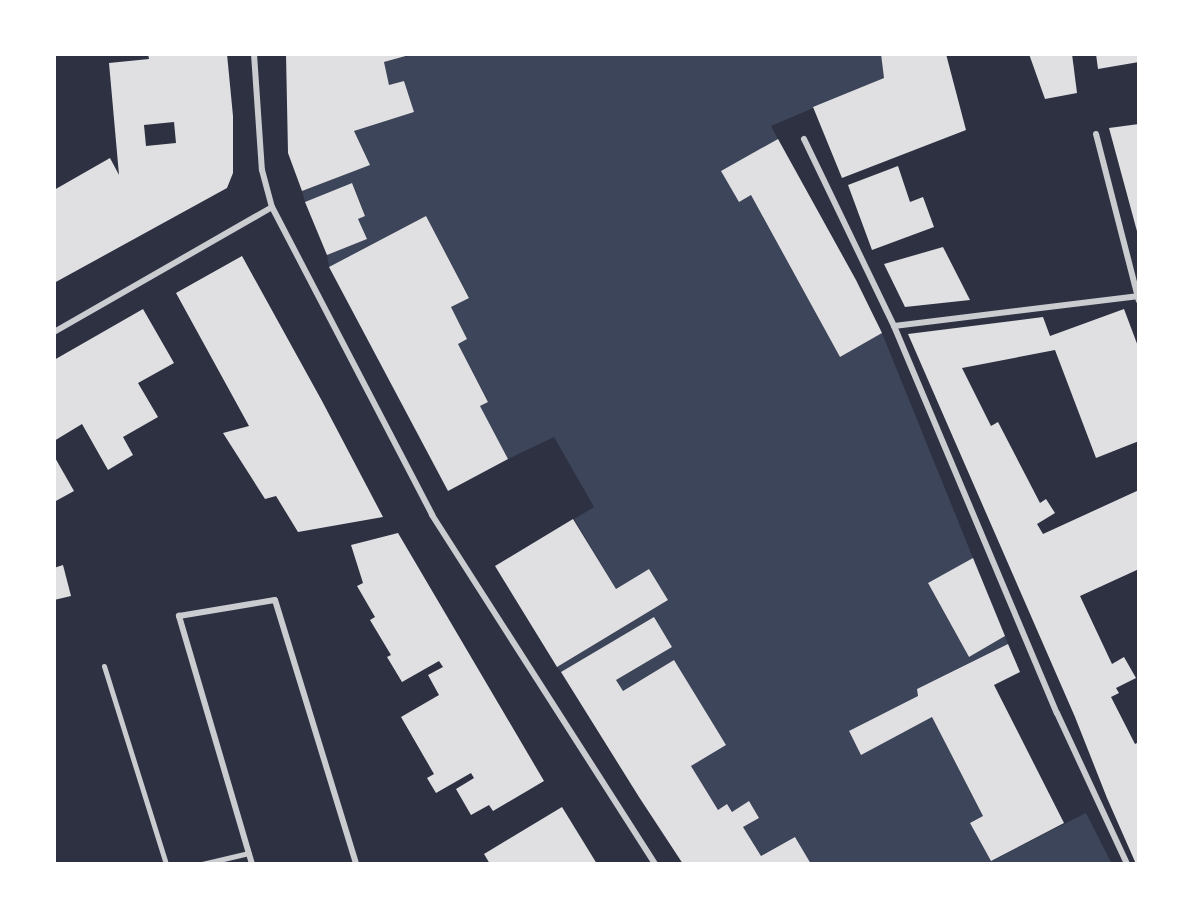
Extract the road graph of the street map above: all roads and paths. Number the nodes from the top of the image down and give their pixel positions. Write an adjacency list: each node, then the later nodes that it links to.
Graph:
1 (254, 54): 4 (street)
2 (1096, 134): 5 (street)
3 (804, 139): 6 (street)
4 (272, 207): 7 (street); 14 (street)
5 (1138, 298): 6 (street)
6 (894, 326): 15 (street)
7 (54, 332)
8 (104, 666): 10 (street)
9 (249, 853): 11 (street); 12 (street); 13 (street)
10 (166, 864)
11 (202, 864)
12 (252, 864)
13 (356, 864)
14 (655, 864)
15 (1126, 864)

